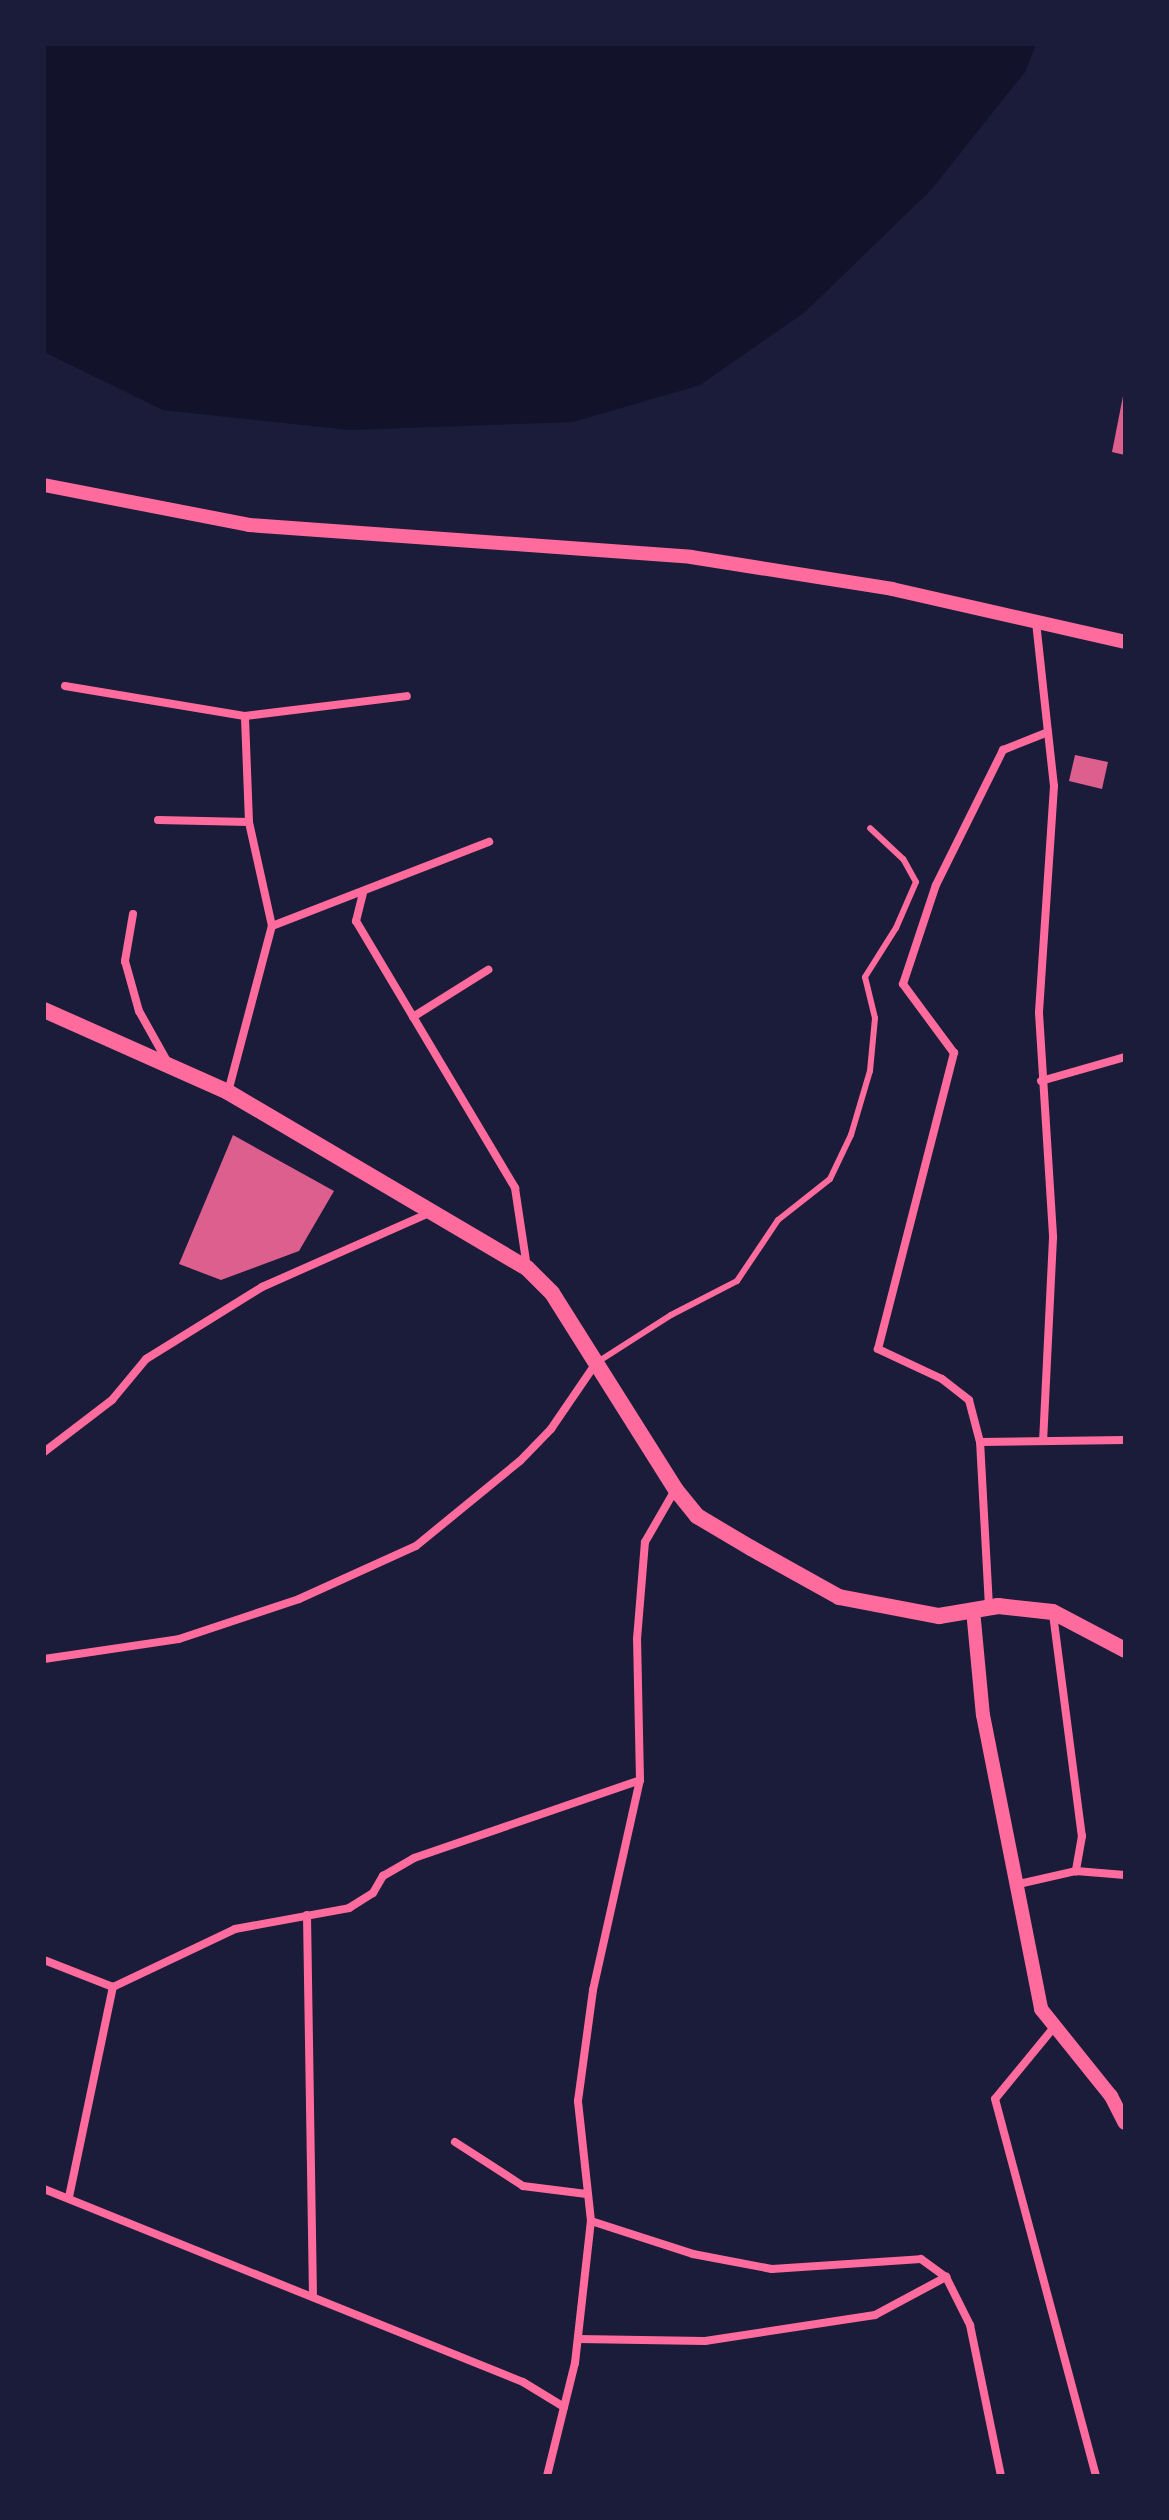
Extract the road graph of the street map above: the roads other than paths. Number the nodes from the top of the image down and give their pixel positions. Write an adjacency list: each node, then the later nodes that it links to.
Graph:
1 (44, 485): 2 (street)
2 (1036, 622): 3 (street); 7 (street)
3 (1125, 642)
4 (65, 686): 6 (street)
5 (407, 696): 6 (street)
6 (245, 716): 9 (street)
7 (1048, 732): 20 (street); 27 (street)
8 (158, 820): 9 (street)
9 (249, 822): 14 (street)
10 (870, 828): 24 (lane)
11 (489, 842): 12 (street)
12 (363, 893): 14 (street); 17 (street)
13 (133, 914): 19 (street)
14 (272, 926): 21 (street)
15 (488, 970): 17 (street)
16 (44, 1010): 19 (main road)
17 (413, 1017): 23 (street)
18 (1125, 1057): 20 (street)
19 (167, 1062): 21 (main road)
20 (1041, 1081): 25 (street)
21 (228, 1092): 22 (main road)
22 (432, 1212): 23 (main road); 28 (street)
23 (527, 1268): 24 (main road)
24 (596, 1363): 29 (main road); 33 (street)
25 (1043, 1440): 26 (street); 27 (street)
26 (1125, 1440)
27 (980, 1442): 30 (street)
28 (44, 1452)
29 (676, 1490): 30 (main road); 34 (street)
30 (981, 1609): 31 (main road); 37 (street)
31 (1053, 1612): 32 (main road); 35 (street)
32 (1125, 1650)
33 (44, 1659)
34 (640, 1780): 38 (street); 45 (street)
35 (1076, 1871): 36 (street); 37 (street)
36 (1125, 1875)
37 (1013, 1885): 41 (street)
38 (307, 1915): 40 (street); 49 (street)
39 (44, 1960): 40 (street)
40 (113, 1987): 46 (street)
41 (1055, 2026): 42 (street); 54 (street)
42 (1125, 2123)
43 (455, 2142): 45 (street)
44 (44, 2189): 46 (street)
45 (586, 2194): 47 (street)
46 (69, 2197): 49 (street)
47 (591, 2221): 48 (street); 50 (street)
48 (946, 2277): 50 (street); 53 (street)
49 (313, 2296): 51 (street)
50 (578, 2339): 51 (street)
51 (564, 2407): 52 (street)
52 (547, 2476)
53 (1001, 2476)
54 (1096, 2476)

